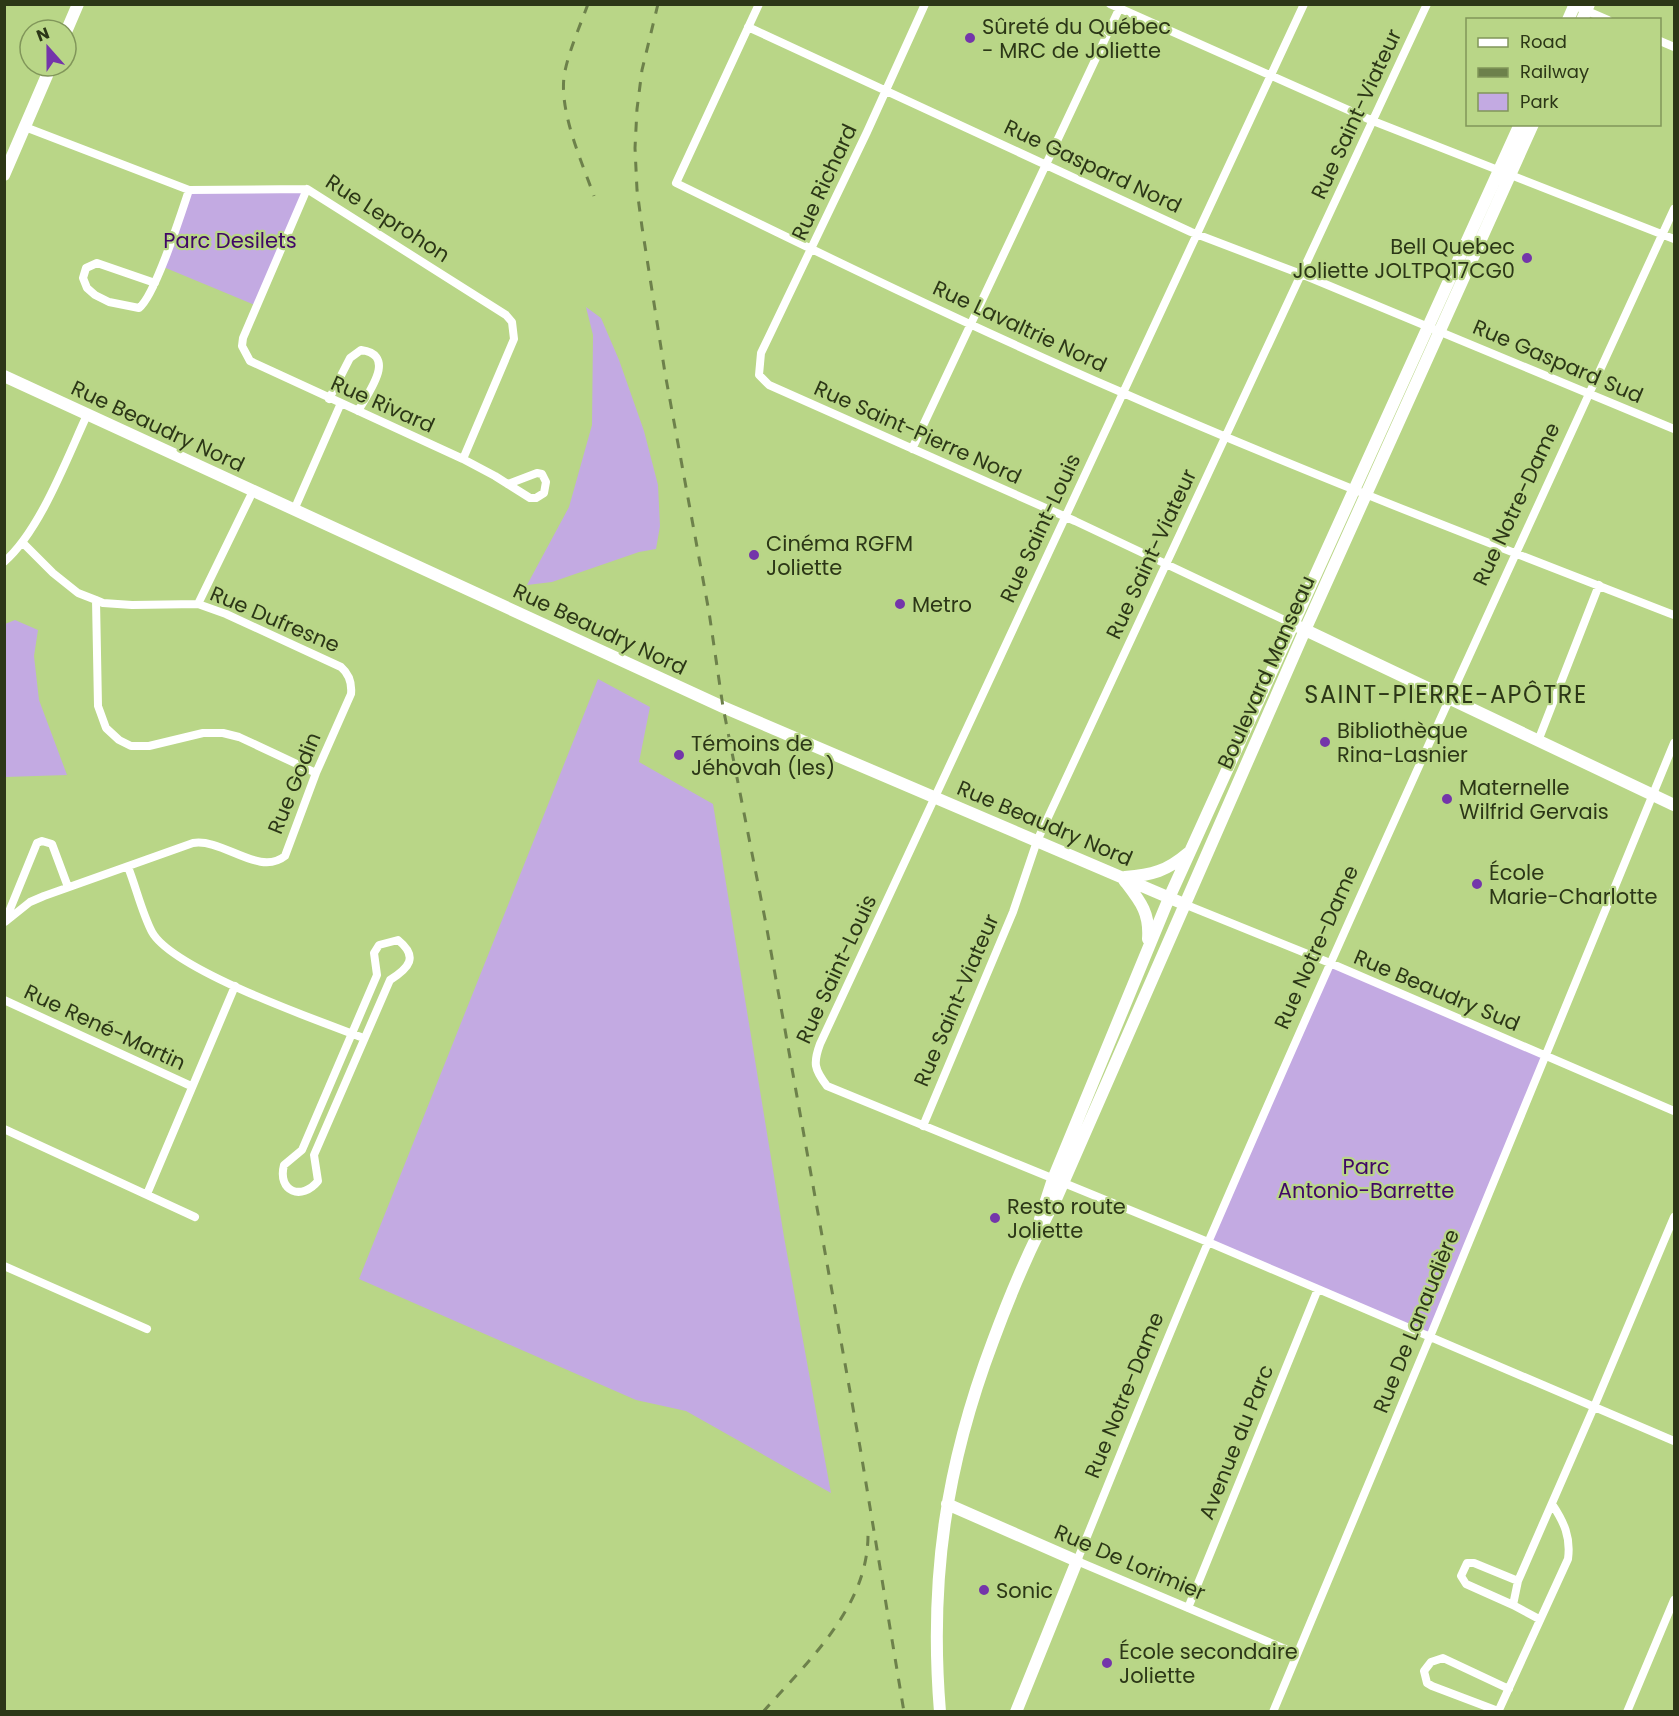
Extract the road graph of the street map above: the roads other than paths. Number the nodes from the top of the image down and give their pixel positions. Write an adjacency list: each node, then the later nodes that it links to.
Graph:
1 (78, 4): 10 (main road)
2 (759, 4): 12 (street)
3 (925, 4): 15 (street, Rue Richard)
4 (1110, 4): 8 (street)
5 (1304, 4): 13 (street, Rue Saint-Louis)
6 (1427, 4): 16 (street, Rue Saint-Viateur)
7 (1573, 5): 9 (street)
8 (1120, 7): 13 (street); 20 (street)
9 (1586, 12): 11 (street)
10 (72, 18)
11 (1602, 18)
12 (748, 27): 15 (street, Rue Gaspard Nord); 29 (street, Rue Lavaltrie Nord)
13 (1271, 76): 16 (street); 26 (street, Rue Saint-Louis)
14 (46, 78): 19 (main road)
15 (886, 90): 20 (street, Rue Gaspard Nord); 29 (street, Rue Richard)
16 (1373, 121): 21 (street); 30 (street, Rue Saint-Viateur)
17 (1519, 126): 21 (main road, Boulevard Manseau)
18 (1532, 126): 21 (main road, Boulevard Manseau)
19 (25, 127): 22 (main road); 24 (street, Rue Leprohon)
20 (1047, 165): 26 (street, Rue Gaspard Nord); 32 (street)
21 (1504, 173): 27 (street); 33 (main road, Boulevard Manseau); 34 (main road, Boulevard Manseau)
22 (4, 175)
23 (308, 189): 24 (street, Rue Leprohon); 39 (street, Rue Rivard); 46 (street, Rue Leprohon)
24 (189, 190): 31 (street)
25 (1674, 209): 27 (street, Rue Notre-Dame)
26 (1196, 234): 30 (street, Rue Gaspard Nord); 37 (street, Rue Saint-Louis)
27 (1663, 234): 28 (street); 38 (street, Rue Notre-Dame)
28 (1674, 239)
29 (812, 249): 32 (street, Rue Lavaltrie Nord); 35 (street, Rue Richard)
30 (1301, 274): 33 (street, Rue Gaspard Nord); 44 (street, Rue Saint-Viateur)
31 (154, 284): 31 (street)
32 (972, 324): 37 (street, Rue Lavaltrie Nord); 45 (street)
33 (1428, 327): 34 (street, Rue Gaspard Sud); 48 (main road, Boulevard Manseau)
34 (1440, 332): 38 (street, Rue Gaspard Sud); 50 (main road, Boulevard Manseau)
35 (759, 375): 45 (street, Rue Saint-Pierre Nord)
36 (4, 376): 42 (main road, Rue Beaudry Nord)
37 (1123, 393): 44 (street, Rue Lavaltrie Nord); 52 (street, Rue Saint-Louis)
38 (1589, 393): 43 (street, Rue Gaspard Sud); 54 (street, Rue Notre-Dame)
39 (329, 399): 40 (street, Rue Rivard); 41 (street)
40 (341, 404): 41 (street, Rue Rivard); 51 (street)
41 (358, 411): 46 (street, Rue Rivard)
42 (87, 415): 49 (main road, Rue Beaudry Nord); 53 (street)
43 (1674, 429)
44 (1226, 436): 48 (street, Rue Lavaltrie Nord); 56 (street, Rue Saint-Viateur)
45 (912, 449): 52 (street, Rue Saint-Pierre Nord)
46 (463, 459): 47 (street, Rue Rivard)
47 (508, 484)
48 (1354, 490): 50 (street, Rue Lavaltrie Nord); 61 (main road, Boulevard Manseau)
49 (253, 491): 51 (main road, Rue Beaudry Nord); 59 (street)
50 (1366, 495): 54 (street, Rue Lavaltrie Nord); 62 (main road, Boulevard Manseau)
51 (294, 510): 69 (main road, Rue Beaudry Nord)
52 (1065, 517): 56 (street, Rue Saint-Pierre Nord); 69 (street, Rue Saint-Louis)
53 (23, 543): 55 (street); 58 (street, Rue Dufresne)
54 (1515, 553): 57 (street, Rue Lavaltrie Nord); 64 (street, Rue Notre-Dame)
55 (4, 562)
56 (1166, 564): 61 (street, Rue Saint-Pierre Nord); 71 (street, Rue Saint-Viateur)
57 (1599, 585): 60 (street, Rue Lavaltrie Nord); 65 (street)
58 (96, 600): 59 (street, Rue Dufresne); 67 (street)
59 (198, 604): 63 (street, Rue Dufresne)
60 (1674, 615)
61 (1293, 624): 62 (main road); 72 (main road, Boulevard Manseau)
62 (1305, 630): 64 (main road); 77 (main road, Boulevard Manseau)
63 (349, 677): 67 (street, Rue Godin)
64 (1448, 699): 65 (main road); 80 (street, Rue Notre-Dame)
65 (1538, 741): 68 (main road)
66 (1674, 743): 68 (street, Rue De Lanaudière)
67 (316, 773): 73 (street, Rue Godin)
68 (1654, 795): 70 (main road); 85 (street, Rue De Lanaudière)
69 (936, 797): 71 (main road, Rue Beaudry Nord); 88 (street, Rue Saint-Louis)
70 (1674, 805)
71 (1037, 841): 74 (main road, Rue Beaudry Nord); 88 (street, Rue Saint-Viateur)
72 (1191, 851): 74 (main road); 76 (main road, Boulevard Manseau)
73 (128, 867): 75 (street, Rue Godin); 81 (street)
74 (1122, 878): 76 (main road, Rue Beaudry Nord); 79 (main road)
75 (68, 887): 78 (street, Rue Godin); 78 (street, Rue Godin)
76 (1169, 898): 77 (main road, Rue Beaudry Nord); 79 (main road, Boulevard Manseau)
77 (1184, 904): 80 (street, Rue Beaudry Sud); 90 (main road, Boulevard Manseau)
78 (5, 922)
79 (1146, 955): 90 (main road, Boulevard Manseau)
80 (1330, 963): 85 (street, Rue Beaudry Sud); 94 (street, Rue Notre-Dame)
81 (235, 986): 83 (street); 86 (street)
82 (4, 1000): 86 (street, Rue René-Martin)
83 (352, 1034): 84 (street); 84 (street); 84 (street)
84 (364, 1038)
85 (1544, 1055): 87 (street, Rue Beaudry Sud); 98 (street, Rue De Lanaudière)
86 (191, 1086): 91 (street)
87 (1674, 1111)
88 (923, 1126): 90 (street)
89 (4, 1129): 91 (street)
90 (1058, 1181): 94 (street); 101 (main road, Boulevard Manseau)
91 (147, 1194): 92 (street)
92 (195, 1217)
93 (1674, 1217): 99 (street)
94 (1208, 1242): 96 (street); 103 (street, Rue Notre-Dame)
95 (4, 1266): 97 (street)
96 (1318, 1289): 98 (street); 107 (street, Avenue du Parc)
97 (147, 1329)
98 (1430, 1337): 99 (street); 109 (street, Rue De Lanaudière)
99 (1594, 1407): 100 (street); 102 (street)
100 (1674, 1441)
101 (947, 1504): 103 (main road, Rue De Lorimier); 112 (main road, Boulevard Manseau)
102 (1552, 1504): 104 (street); 108 (street)
103 (1077, 1561): 107 (street, Rue De Lorimier); 113 (main road, Rue Notre-Dame)
104 (1518, 1581): 106 (street); 106 (street)
105 (1674, 1600): 115 (street)
106 (1512, 1605): 108 (street)
107 (1188, 1608): 109 (street, Rue De Lorimier)
108 (1539, 1619): 110 (street)
109 (1297, 1654): 114 (street, Rue De Lanaudière)
110 (1509, 1689): 111 (street); 111 (street)
111 (1498, 1711)
112 (940, 1712)
113 (1016, 1712)
114 (1273, 1712)
115 (1627, 1712)

